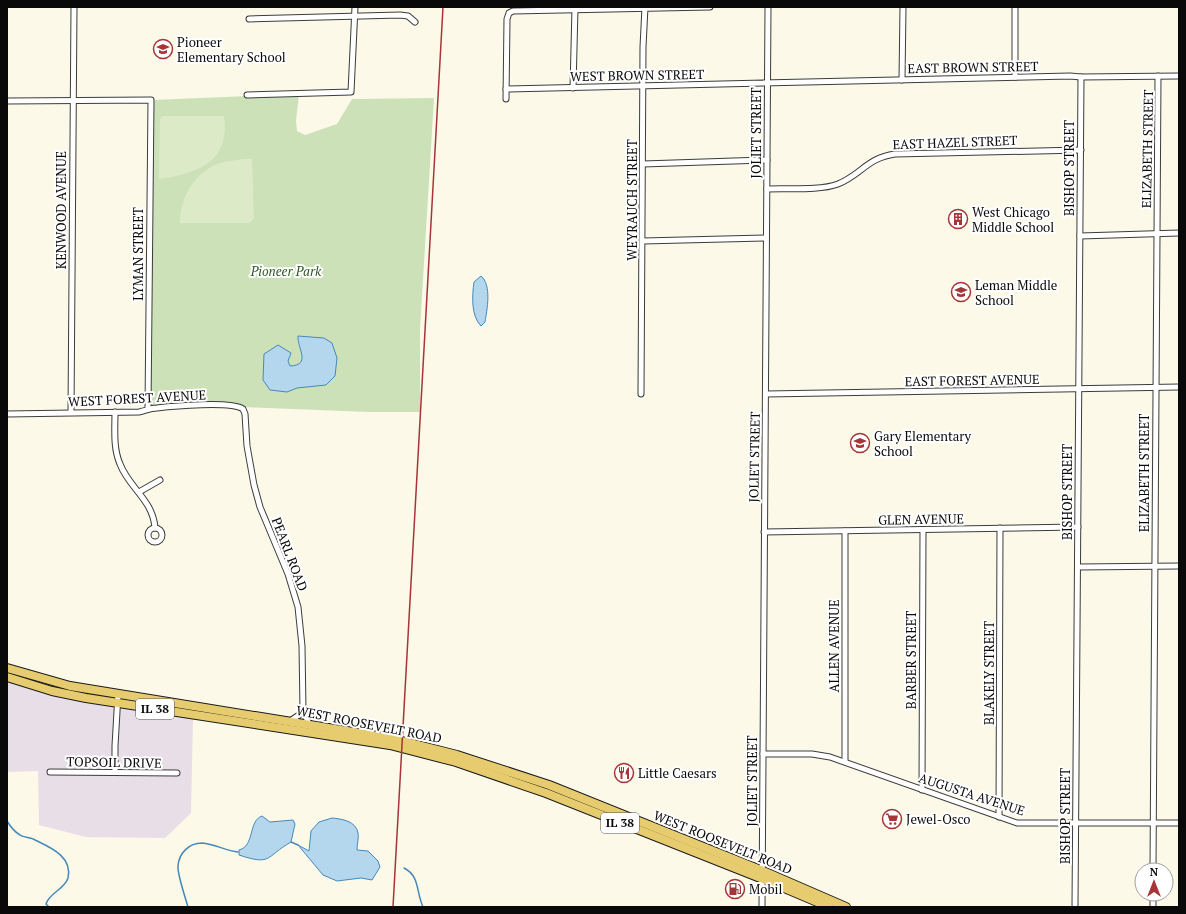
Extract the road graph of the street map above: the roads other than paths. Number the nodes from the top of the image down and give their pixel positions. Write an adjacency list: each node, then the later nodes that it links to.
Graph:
1 (74, 7): 23 (street, KENWOOD AVENUE)
2 (355, 7): 9 (street)
3 (710, 7): 8 (street)
4 (768, 7): 17 (street, JOLIET STREET)
5 (903, 7): 16 (street)
6 (1015, 7): 14 (street)
7 (575, 8): 8 (street); 19 (street); 20 (street)
8 (645, 8): 18 (street, WEYRAUCH STREET)
9 (355, 16): 10 (street); 11 (street); 21 (street)
10 (249, 19)
11 (415, 22)
12 (1158, 76): 13 (street, EAST BROWN STREET); 15 (street, EAST BROWN STREET); 29 (street, ELIZABETH STREET)
13 (1179, 76)
14 (1014, 77): 15 (street, EAST BROWN STREET); 16 (street, EAST BROWN STREET)
15 (1081, 78): 25 (street, BISHOP STREET)
16 (902, 80): 17 (street, EAST BROWN STREET)
17 (768, 83): 18 (street, WEST BROWN STREET); 26 (street, JOLIET STREET)
18 (644, 86): 19 (street, WEST BROWN STREET); 27 (street, WEYRAUCH STREET)
19 (573, 88): 20 (street, WEST BROWN STREET)
20 (506, 89): 22 (street)
21 (247, 95)
22 (506, 99)
23 (73, 100): 24 (street); 39 (street, LYMAN STREET); 41 (street, KENWOOD AVENUE)
24 (7, 102)
25 (1081, 150): 28 (street, EAST HAZEL STREET); 31 (street, BISHOP STREET)
26 (767, 160): 27 (street); 28 (street, JOLIET STREET)
27 (643, 164): 33 (street, WEYRAUCH STREET)
28 (767, 189): 32 (street, JOLIET STREET)
29 (1157, 234): 30 (street); 31 (street); 35 (street, ELIZABETH STREET)
30 (1179, 234)
31 (1080, 236): 36 (street, BISHOP STREET)
32 (766, 238): 33 (street); 38 (street, JOLIET STREET)
33 (642, 241): 37 (street, WEYRAUCH STREET)
34 (1179, 387): 35 (street, EAST FOREST AVENUE)
35 (1155, 388): 36 (street, EAST FOREST AVENUE); 52 (street, ELIZABETH STREET)
36 (1079, 389): 38 (street, EAST FOREST AVENUE); 46 (street, BISHOP STREET)
37 (641, 394)
38 (766, 394): 51 (street, JOLIET STREET)
39 (148, 409): 40 (street, WEST FOREST AVENUE); 42 (street, WEST FOREST AVENUE)
40 (242, 409): 59 (street, PEARL ROAD)
41 (71, 412): 42 (street, WEST FOREST AVENUE); 43 (street, WEST FOREST AVENUE)
42 (115, 412): 45 (street)
43 (7, 414)
44 (160, 480): 45 (street)
45 (139, 492): 47 (street)
46 (1078, 527): 48 (street, GLEN AVENUE); 54 (street, BISHOP STREET)
47 (155, 528)
48 (1000, 528): 49 (street, GLEN AVENUE); 68 (street, BLAKELY STREET)
49 (923, 530): 50 (street, GLEN AVENUE); 67 (street, BARBER STREET)
50 (845, 531): 51 (street, GLEN AVENUE); 63 (street, ALLEN AVENUE)
51 (764, 532): 62 (street, JOLIET STREET)
52 (1154, 566): 53 (street); 54 (street); 69 (street, ELIZABETH STREET)
53 (1179, 566)
54 (1078, 567): 71 (street, BISHOP STREET)
55 (7, 668): 57 (main road, WEST ROOSEVELT ROAD / IL 38)
56 (7, 677): 58 (main road, WEST ROOSEVELT ROAD / IL 38)
57 (118, 694): 58 (street); 60 (main road, WEST ROOSEVELT ROAD / IL 38)
58 (118, 703): 65 (street); 73 (main road, WEST ROOSEVELT ROAD / IL 38)
59 (303, 710): 60 (street); 61 (street, PEARL ROAD)
60 (290, 721): 61 (main road, WEST ROOSEVELT ROAD / IL 38)
61 (309, 724): 73 (main road, WEST ROOSEVELT ROAD / IL 38)
62 (764, 754): 63 (street, AUGUSTA AVENUE); 73 (street, JOLIET STREET)
63 (845, 761): 67 (street, AUGUSTA AVENUE)
64 (50, 772): 65 (street, TOPSOIL DRIVE)
65 (115, 772): 66 (street, TOPSOIL DRIVE)
66 (177, 773)
67 (922, 790): 68 (street, AUGUSTA AVENUE)
68 (999, 818): 71 (street, AUGUSTA AVENUE)
69 (1153, 823): 70 (street, AUGUSTA AVENUE); 71 (street, AUGUSTA AVENUE); 72 (street, ELIZABETH STREET)
70 (1179, 823)
71 (1076, 824): 77 (street, BISHOP STREET)
72 (1153, 862)
73 (763, 875): 74 (street, JOLIET STREET); 75 (main road, WEST ROOSEVELT ROAD / IL 38); 76 (main road, WEST ROOSEVELT ROAD / IL 38)
74 (762, 907)
75 (829, 907)
76 (846, 907)
77 (1075, 907)

